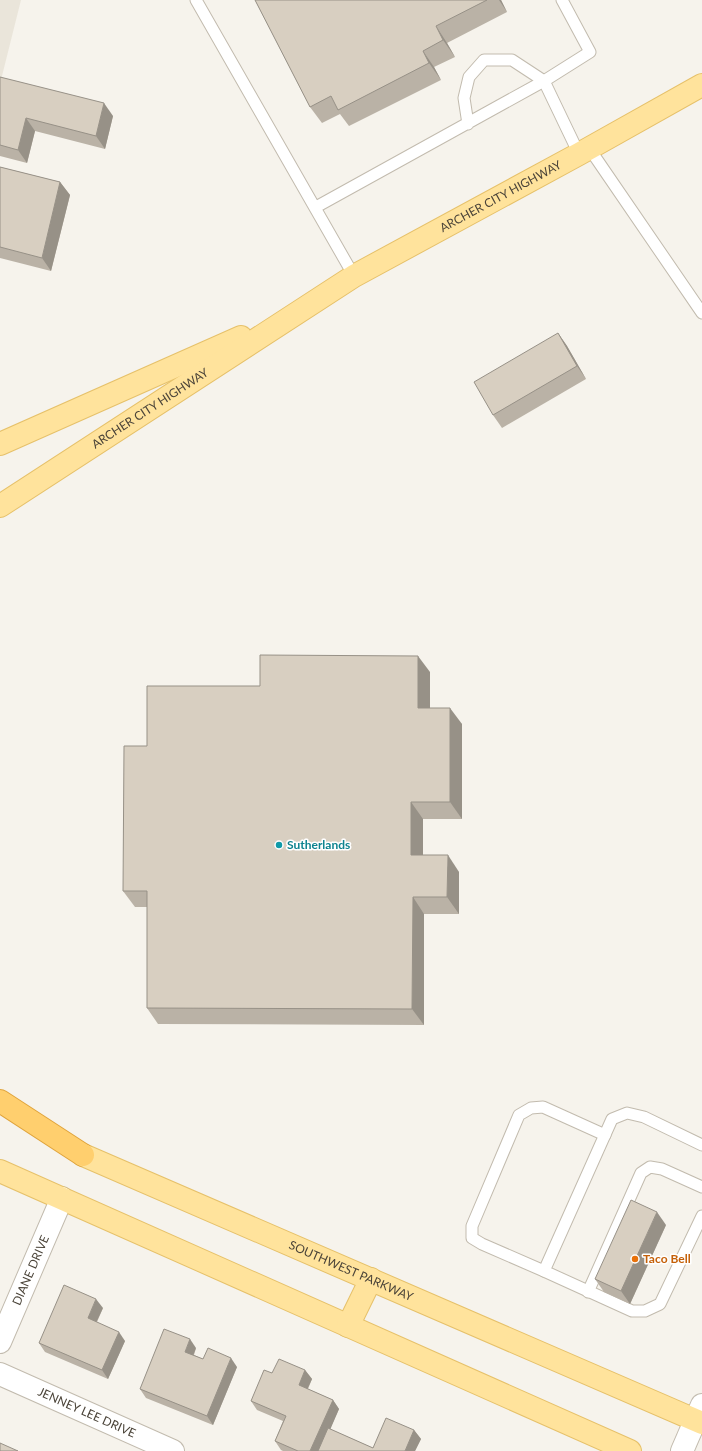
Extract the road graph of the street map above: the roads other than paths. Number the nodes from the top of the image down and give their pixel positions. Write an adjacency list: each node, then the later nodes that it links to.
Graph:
1 (196, 0): 7 (lane)
2 (562, 0): 3 (lane)
3 (544, 81): 5 (lane); 5 (lane); 6 (lane)
4 (702, 85): 6 (main road, ARCHER CITY HIGHWAY)
5 (468, 124): 7 (lane)
6 (584, 151): 8 (main road, ARCHER CITY HIGHWAY); 10 (lane)
7 (316, 207): 8 (lane)
8 (354, 276): 9 (main road, ARCHER CITY HIGHWAY)
9 (301, 311): 11 (main road, ARCHER CITY HIGHWAY); 12 (main road, ARCHER CITY HIGHWAY)
10 (702, 313)
11 (0, 444)
12 (0, 506)
13 (0, 1101): 17 (highway)
14 (0, 1118): 17 (highway, SOUTHWEST PARKWAY)
15 (605, 1134): 16 (lane); 22 (lane); 22 (lane)
16 (702, 1145)
17 (83, 1155): 23 (main road, SOUTHWEST PARKWAY)
18 (0, 1171): 20 (main road)
19 (702, 1187): 24 (lane)
20 (62, 1198): 25 (main road); 26 (street, DIANE DRIVE)
21 (702, 1216): 24 (lane)
22 (544, 1271): 24 (lane)
23 (371, 1279): 25 (main road); 28 (main road, SOUTHWEST PARKWAY)
24 (588, 1292)
25 (348, 1326): 30 (main road)
26 (0, 1342)
27 (0, 1374): 29 (street, JENNEY LEE DRIVE)
28 (700, 1416): 31 (street)
29 (173, 1451)
30 (630, 1451)
31 (682, 1451)

